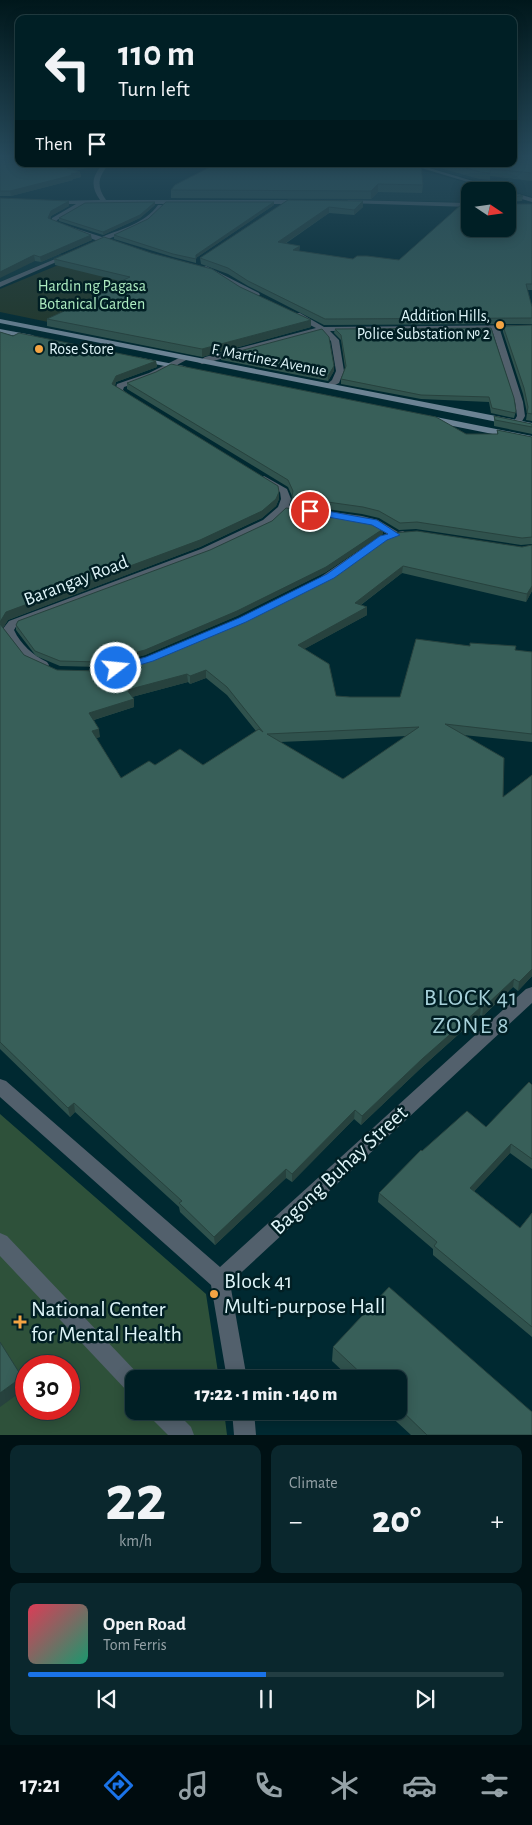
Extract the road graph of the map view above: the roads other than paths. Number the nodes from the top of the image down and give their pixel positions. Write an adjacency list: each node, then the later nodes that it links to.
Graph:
1 (54, 221): 3 (street)
2 (142, 221): 3 (street)
3 (102, 239): 4 (street); 5 (street)
4 (93, 243)
5 (128, 248)
6 (76, 251): 8 (street)
7 (194, 265): 9 (street)
8 (0, 285)
9 (262, 298)
10 (288, 310): 14 (street)
11 (0, 321): 18 (main road, F. Martinez Avenue)
12 (532, 327): 13 (street)
13 (495, 328): 14 (street); 25 (street)
14 (323, 329): 19 (street); 22 (street)
15 (0, 331): 16 (main road)
16 (42, 339)
17 (134, 358): 20 (main road, F. Martinez Avenue)
18 (184, 359): 19 (main road, F. Martinez Avenue); 20 (street)
19 (202, 362): 22 (main road, F. Martinez Avenue)
20 (170, 366): 21 (main road, F. Martinez Avenue); 23 (street)
21 (190, 370)
22 (329, 386): 25 (main road, F. Martinez Avenue)
23 (135, 401)
24 (415, 415): 27 (main road)
25 (517, 423): 26 (main road, F. Martinez Avenue)
26 (532, 426)
27 (532, 439)
28 (259, 476): 29 (street)
29 (283, 508): 31 (street); 33 (street, Barangay Road)
30 (416, 534): 31 (street)
31 (396, 535): 32 (street)
32 (313, 585)
33 (51, 669)
34 (532, 993): 37 (street, Bagong Buhay Street)
35 (0, 1086): 37 (street)
36 (0, 1242): 39 (street)
37 (220, 1280): 38 (street)
38 (235, 1370)
39 (125, 1374)
40 (169, 1420): 42 (street)
41 (244, 1420): 43 (street)
42 (183, 1435)
43 (245, 1435)

